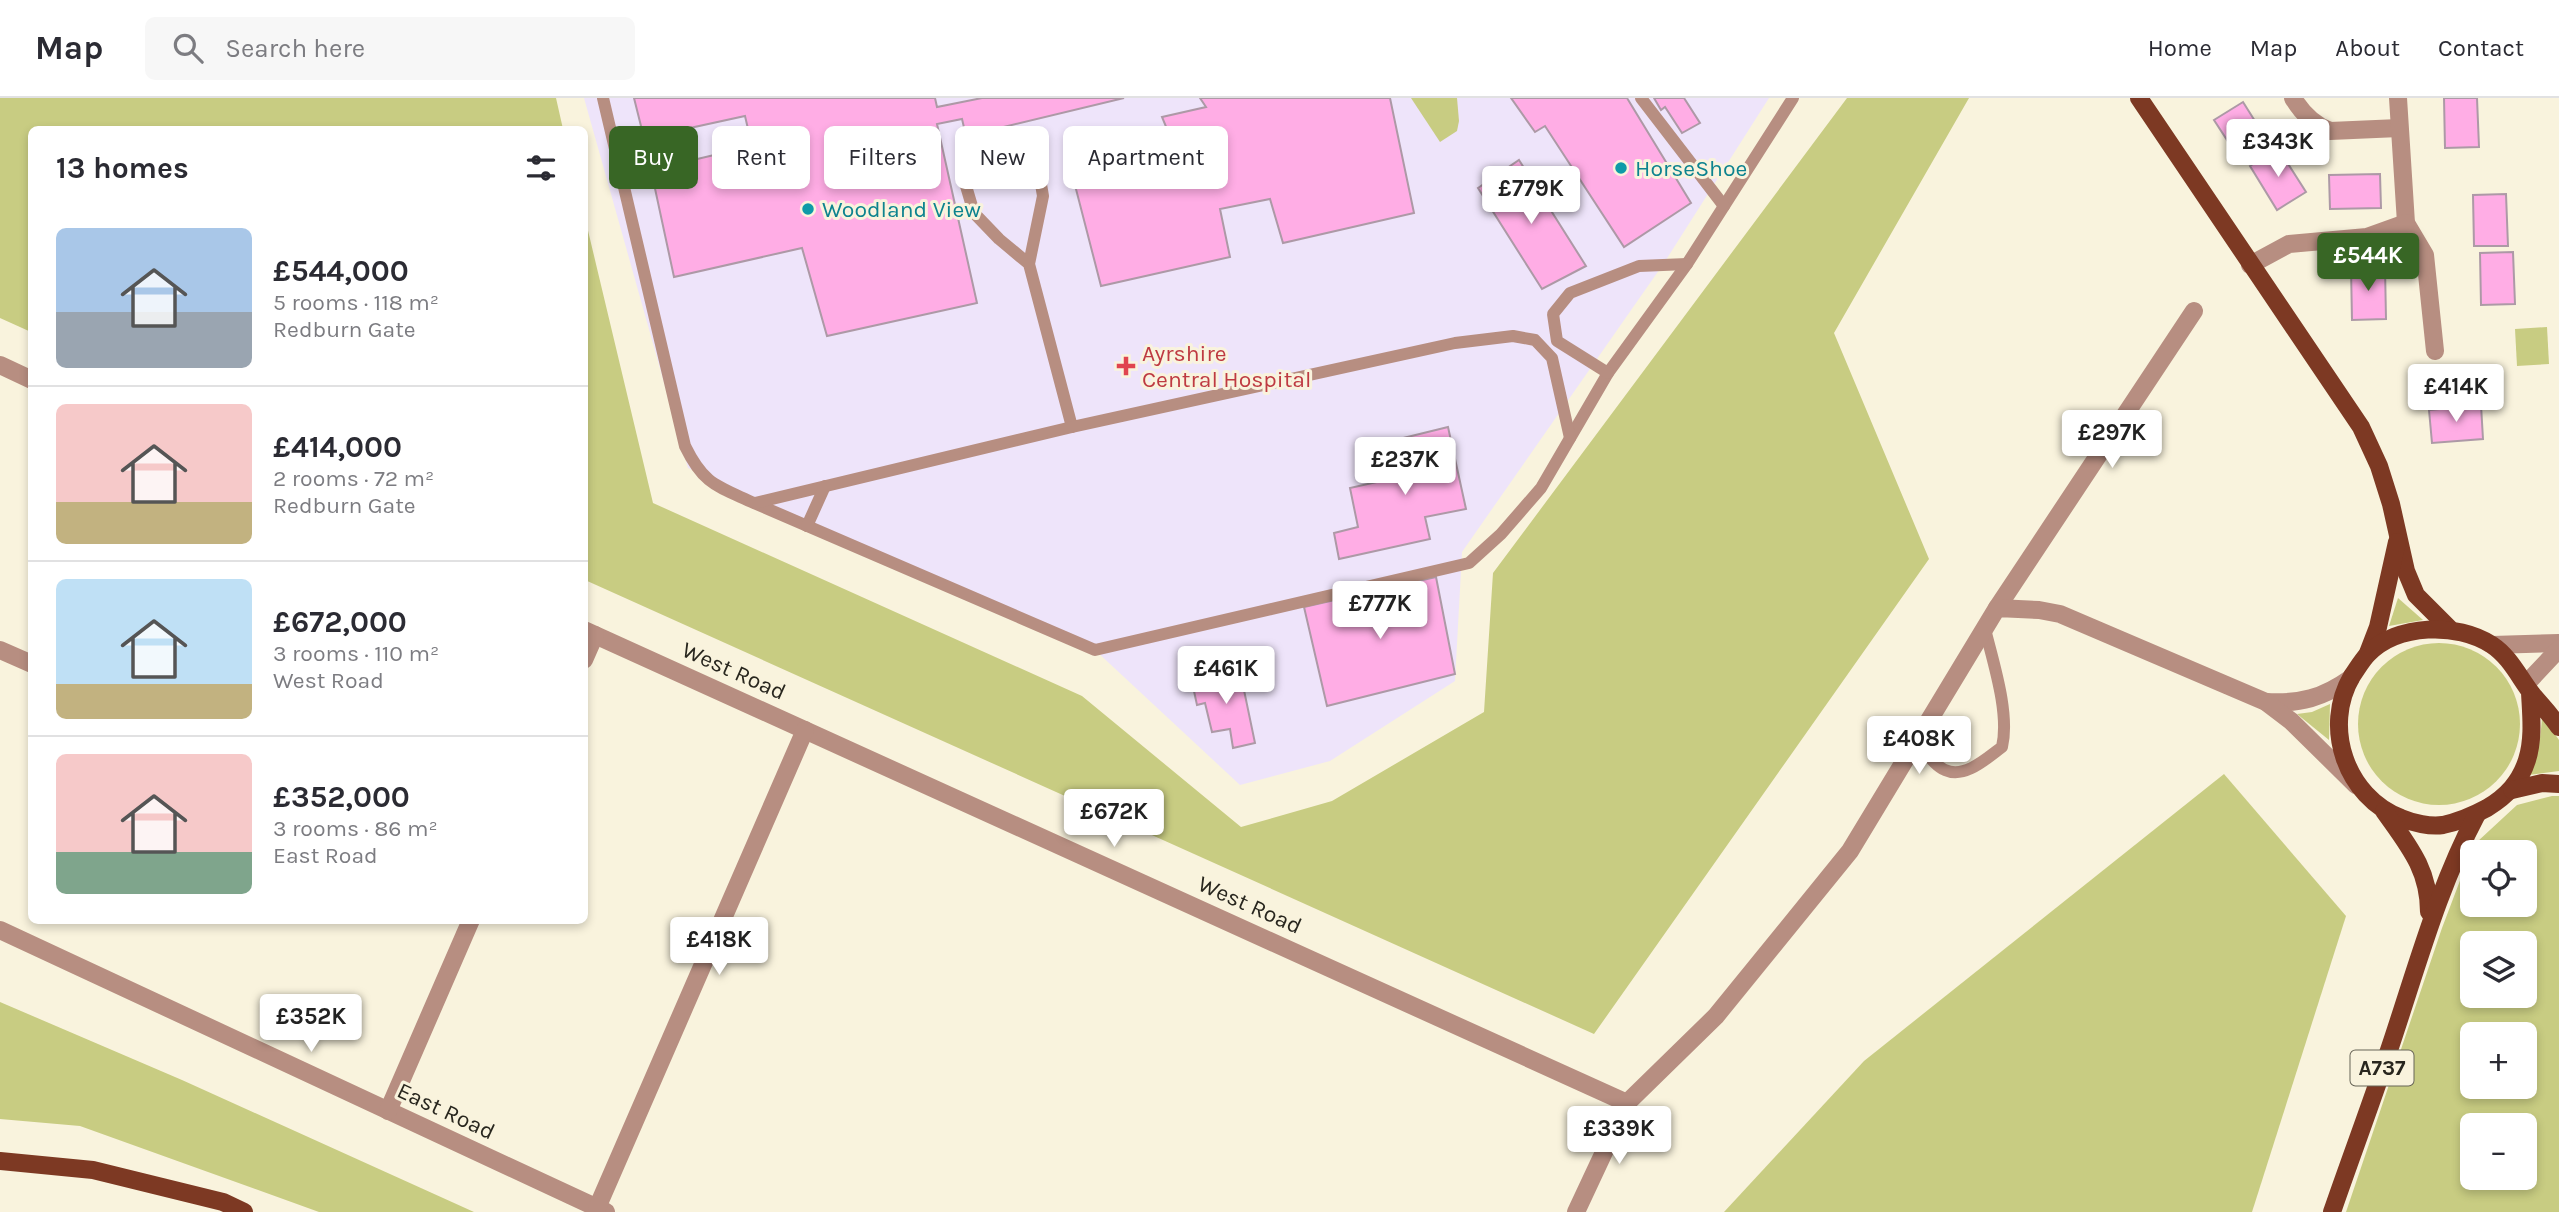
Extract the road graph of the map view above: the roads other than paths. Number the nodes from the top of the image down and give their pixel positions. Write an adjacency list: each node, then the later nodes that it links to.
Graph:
1 (603, 98): 21 (lane)
2 (1641, 98): 8 (lane)
3 (1793, 98): 8 (lane)
4 (2139, 98): 12 (main road, A737)
5 (2293, 98): 7 (street)
6 (2398, 98): 7 (street)
7 (2399, 128): 9 (street)
8 (1724, 206): 11 (lane)
9 (2406, 223): 12 (street); 14 (street)
10 (1030, 264): 10 (lane); 18 (lane)
11 (1687, 264): 16 (lane); 16 (lane)
12 (2250, 265): 23 (main road, A737)
13 (2194, 311): 24 (street)
14 (2435, 351)
15 (0, 365): 17 (street)
16 (1608, 373): 19 (lane)
17 (28, 378)
18 (1072, 427): 19 (lane); 20 (lane)
19 (1570, 438): 22 (lane)
20 (825, 486): 21 (lane); 22 (lane)
21 (754, 503): 22 (lane)
22 (807, 526)
23 (2397, 540): 25 (main road, A737); 32 (main road, A737)
24 (1997, 608): 26 (street); 36 (street)
25 (2449, 628): 29 (main road, A737); 32 (main road, A737)
26 (1985, 629): 39 (street); 39 (lane)
27 (590, 633): 38 (street, West Road)
28 (2559, 643): 29 (street)
29 (2492, 645): 35 (main road, A737)
30 (2559, 649): 35 (street)
31 (0, 650): 33 (street)
32 (2368, 653): 34 (main road, A737)
33 (28, 662)
34 (2351, 678): 36 (street); 41 (main road, A737)
35 (2528, 688): 37 (main road, A737); 42 (main road, A737)
36 (2266, 702): 41 (street)
37 (2559, 727)
38 (805, 730): 48 (street, West Road); 51 (street)
39 (1916, 742): 48 (street)
40 (2559, 784): 42 (main road, A737)
41 (2361, 790): 43 (main road, A737)
42 (2512, 790): 44 (main road, A737)
43 (2384, 811): 44 (main road, A737); 45 (main road, A737)
44 (2477, 814): 45 (main road, A737)
45 (2429, 923): 54 (main road, A737)
46 (469, 924): 49 (street)
47 (0, 930): 49 (street, East Road)
48 (1628, 1103): 53 (street)
49 (388, 1111): 51 (street, East Road)
50 (0, 1161): 52 (main road)
51 (601, 1210)
52 (244, 1212)
53 (1576, 1212)
54 (2332, 1212)

